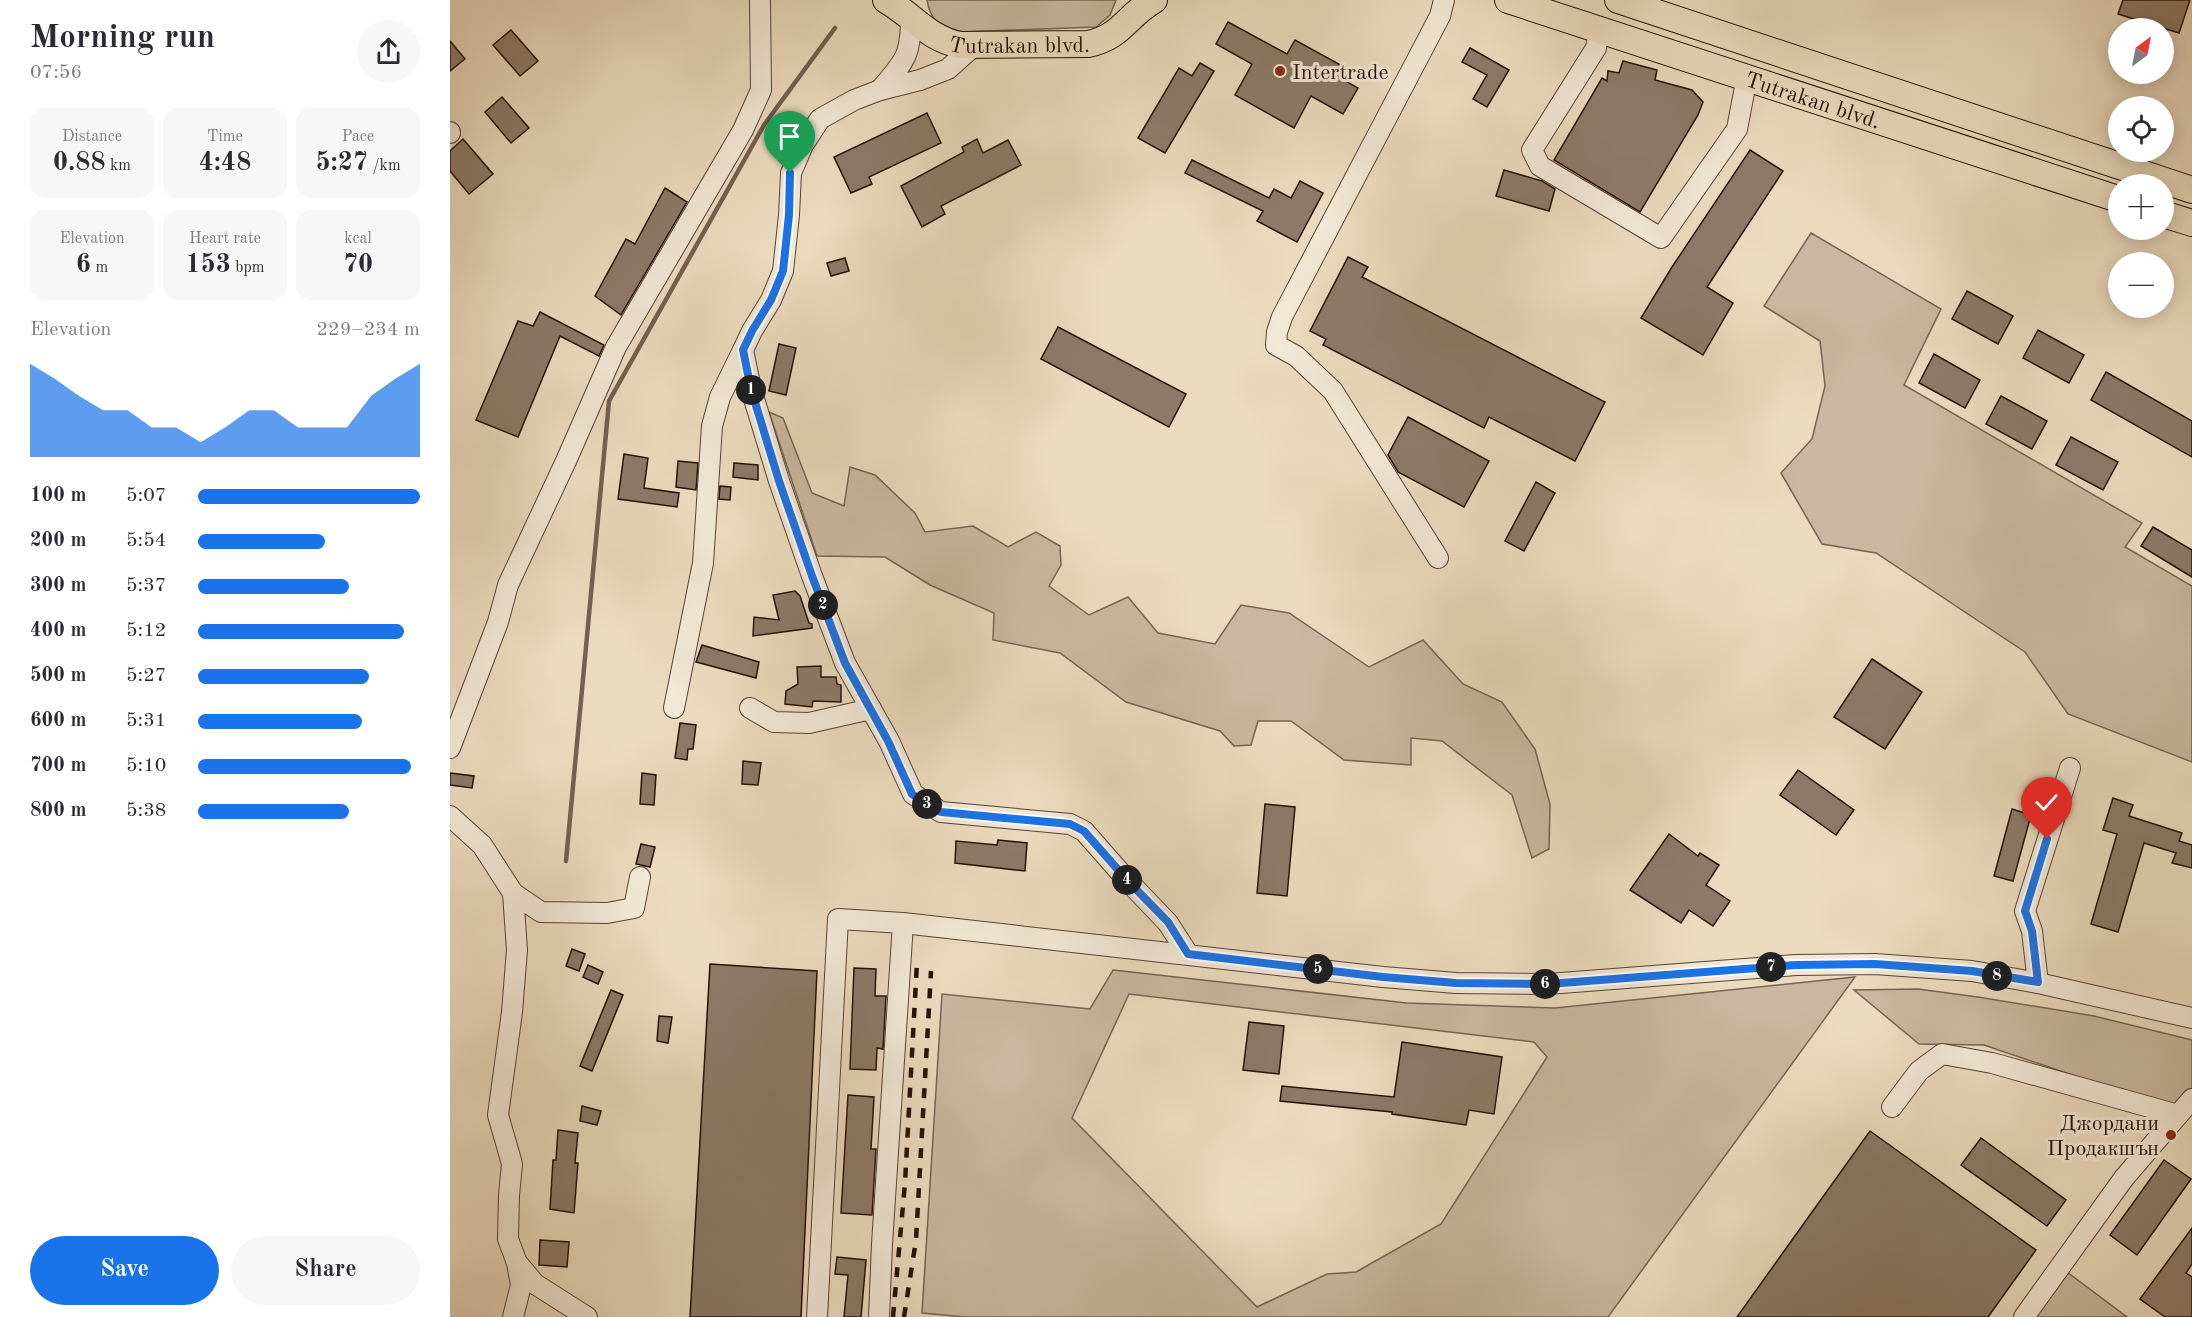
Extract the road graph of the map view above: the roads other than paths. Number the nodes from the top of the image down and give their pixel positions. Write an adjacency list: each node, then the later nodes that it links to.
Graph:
1 (760, 0): 23 (street)
2 (886, 0): 8 (main road, Tutrakan blvd.)
3 (1128, 0): 9 (main road)
4 (1154, 0): 9 (main road, Tutrakan blvd.)
5 (1444, 0): 19 (street)
6 (1508, 0): 10 (main road, Tutrakan blvd.)
7 (1618, 0): 14 (main road, Tutrakan blvd.)
8 (912, 9): 11 (main road, Tutrakan blvd.); 13 (street)
9 (1122, 27): 11 (main road, Tutrakan blvd.)
10 (1599, 29): 12 (main road, Tutrakan blvd.); 12 (street)
11 (976, 44): 13 (street)
12 (1747, 77): 15 (main road, Tutrakan blvd.)
13 (880, 90): 18 (street)
14 (2192, 190)
15 (2108, 196)
16 (2174, 217): 17 (main road)
17 (2192, 223)
18 (743, 350): 20 (street); 22 (street)
19 (1438, 558)
20 (674, 708)
21 (750, 708): 22 (street)
22 (871, 709): 29 (street)
23 (450, 748)
24 (2070, 768): 30 (street)
25 (450, 816): 27 (street)
26 (640, 877): 27 (street)
27 (513, 893): 35 (street)
28 (903, 922): 29 (street); 38 (street); 39 (street)
29 (1188, 954): 30 (street)
30 (2038, 982): 31 (street)
31 (2191, 1015)
32 (2192, 1099): 34 (street)
33 (1892, 1107): 34 (street)
34 (2178, 1115): 40 (street)
35 (517, 1263): 36 (street); 37 (street)
36 (513, 1317)
37 (587, 1317)
38 (817, 1317)
39 (879, 1317)
40 (2024, 1317)

